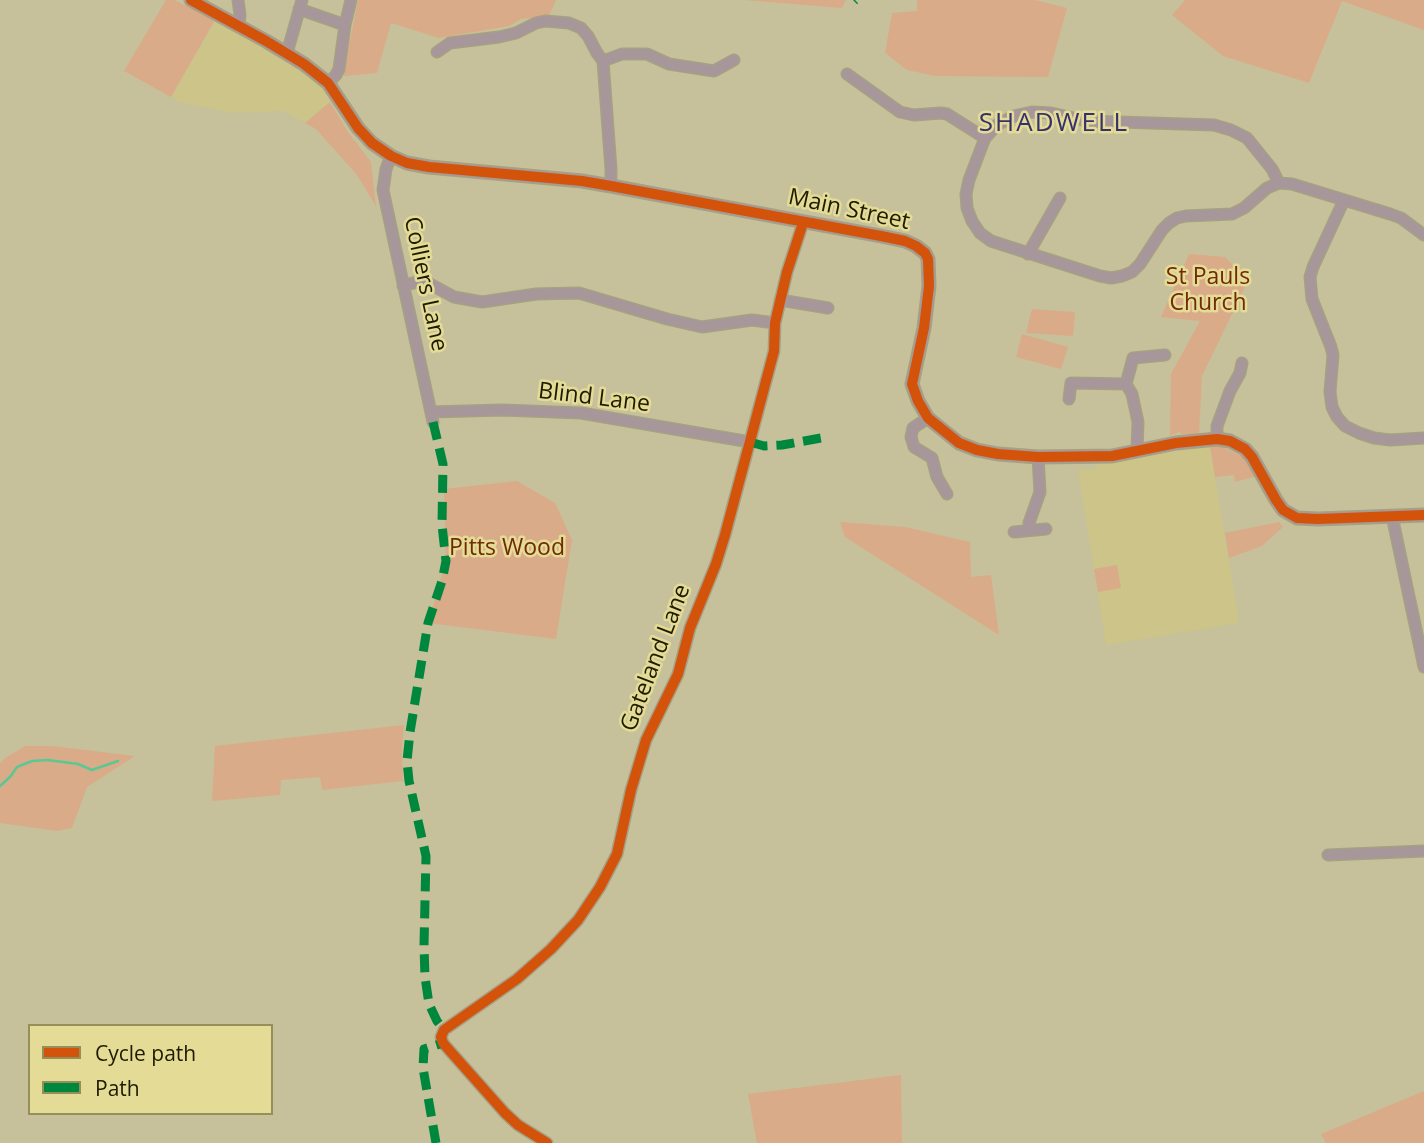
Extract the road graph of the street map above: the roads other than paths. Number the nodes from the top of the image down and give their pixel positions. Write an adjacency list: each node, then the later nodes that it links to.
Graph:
1 (191, 0): 6 (street, Main Street)
2 (238, 0): 6 (street)
3 (351, 0): 5 (street)
4 (300, 5): 5 (street); 8 (street)
5 (345, 25): 12 (street)
6 (240, 26): 8 (street, Main Street)
7 (437, 52): 10 (street)
8 (286, 53): 12 (street, Main Street)
9 (734, 60): 10 (street)
10 (603, 61): 16 (street)
11 (848, 74): 13 (street)
12 (328, 83): 14 (street, Main Street)
13 (985, 138): 15 (street); 21 (street)
14 (391, 156): 16 (street, Main Street); 22 (street, Colliers Lane)
15 (1279, 183): 18 (street); 21 (street)
16 (611, 186): 19 (street, Main Street)
17 (1060, 198): 21 (street)
18 (1344, 200): 20 (street); 32 (street)
19 (803, 223): 23 (street, Gateland Lane); 31 (street, Main Street)
20 (1424, 235)
21 (1028, 254)
22 (403, 286): 25 (street); 30 (street, Colliers Lane)
23 (780, 300): 24 (street); 25 (street, Gateland Lane)
24 (828, 308)
25 (775, 323): 34 (street, Gateland Lane)
26 (1165, 355): 28 (street)
27 (1242, 363): 33 (street)
28 (1126, 384): 29 (street); 35 (street)
29 (1069, 399)
30 (432, 417): 34 (street, Blind Lane)
31 (928, 418): 36 (street, Main Street); 37 (street)
32 (1424, 438)
33 (1217, 439): 35 (street, Main Street); 39 (street, Main Street)
34 (750, 442): 46 (street, Gateland Lane)
35 (1137, 451): 36 (street, Main Street)
36 (1038, 457): 41 (street)
37 (960, 492)
38 (1424, 515): 39 (street, Main Street)
39 (1392, 516): 43 (street)
40 (1046, 529): 41 (street)
41 (1029, 530): 42 (street)
42 (1014, 532)
43 (1424, 667)
44 (1424, 852): 45 (street)
45 (1328, 856)
46 (547, 1143)

